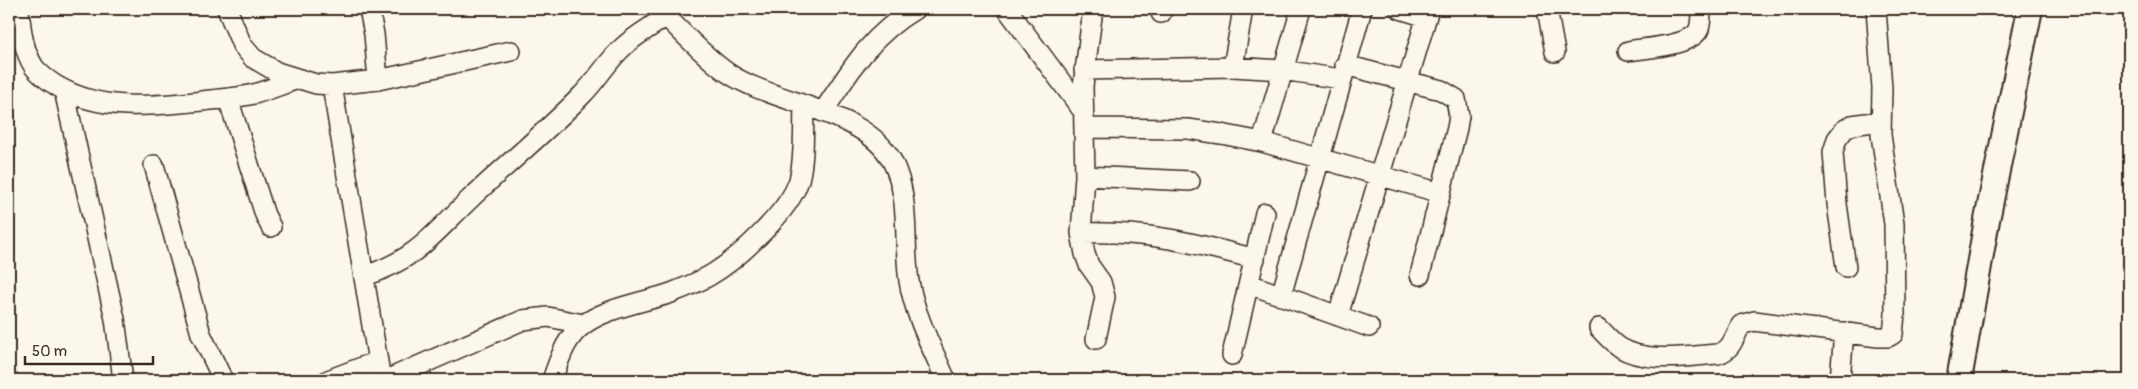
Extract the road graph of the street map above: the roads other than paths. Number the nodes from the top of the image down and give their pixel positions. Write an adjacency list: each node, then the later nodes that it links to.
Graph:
1 (18, 9): 28 (street)
2 (227, 9): 24 (street)
3 (369, 9): 25 (street)
4 (915, 9): 31 (street)
5 (1093, 9): 21 (street)
6 (1243, 9): 20 (street)
7 (1301, 9): 22 (street)
8 (1362, 9): 23 (street)
9 (1400, 9): 16 (street)
10 (1547, 9): 19 (street)
11 (1701, 9): 18 (street)
12 (1876, 9): 33 (street)
13 (2030, 9): 66 (street)
14 (666, 11): 30 (street); 47 (street)
15 (1013, 12): 32 (street)
16 (1427, 13): 26 (street)
17 (511, 51): 25 (street)
18 (1628, 51)
19 (1555, 52)
20 (1233, 68): 21 (street); 22 (street)
21 (1084, 70): 32 (street)
22 (1282, 70): 23 (street); 34 (street)
23 (1343, 72): 26 (street); 35 (street)
24 (298, 79): 27 (street); 29 (street)
25 (378, 80): 27 (street)
26 (1406, 82): 38 (street); 40 (street)
27 (332, 84): 47 (street)
28 (64, 90): 29 (street); 58 (street)
29 (228, 98): 42 (street)
30 (804, 105): 31 (street); 51 (street)
31 (823, 112): 64 (street)
32 (1084, 119): 34 (street); 37 (street)
33 (1880, 121): 45 (street); 54 (street)
34 (1262, 142): 35 (street)
35 (1318, 158): 38 (street); 49 (street)
36 (154, 166): 59 (street)
37 (1085, 176): 39 (street); 43 (street)
38 (1379, 176): 40 (street); 50 (street)
39 (1190, 181)
40 (1441, 193): 46 (street)
41 (1265, 213): 44 (street)
42 (271, 227)
43 (1081, 233): 44 (street); 55 (street)
44 (1255, 260): 48 (street)
45 (1846, 267)
46 (1420, 275)
47 (365, 276): 57 (street)
48 (1249, 284): 49 (street); 56 (street)
49 (1281, 296): 50 (street)
50 (1338, 316): 52 (street)
51 (583, 324): 62 (street); 63 (street)
52 (1369, 327)
53 (1599, 328): 54 (street)
54 (1844, 332): 65 (street)
55 (1096, 339)
56 (1232, 355)
57 (378, 361): 60 (street); 61 (street)
58 (123, 380)
59 (223, 380)
60 (328, 380)
61 (382, 380)
62 (386, 380)
63 (552, 380)
64 (946, 380)
65 (1840, 380)
66 (1959, 380)

